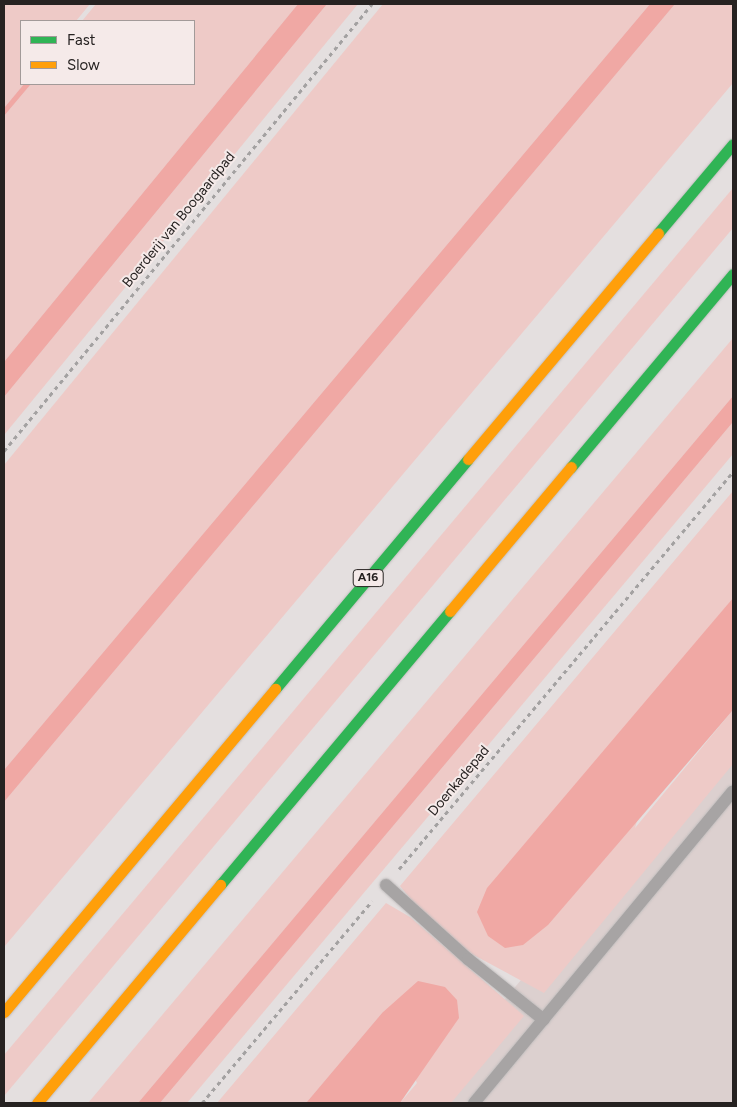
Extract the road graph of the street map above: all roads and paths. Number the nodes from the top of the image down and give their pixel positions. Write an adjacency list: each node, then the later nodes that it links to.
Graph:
1 (372, 4): 4 (path, Boerderij van Boogaardpad)
2 (733, 144): 8 (highway, A16)
3 (733, 274): 10 (highway)
4 (4, 451)
5 (733, 472): 7 (path, Doenkadepad)
6 (733, 791): 9 (lane)
7 (386, 885): 9 (lane); 11 (path, Doenkadepad)
8 (4, 1012)
9 (544, 1020): 12 (lane)
10 (37, 1103)
11 (202, 1103)
12 (474, 1103)

